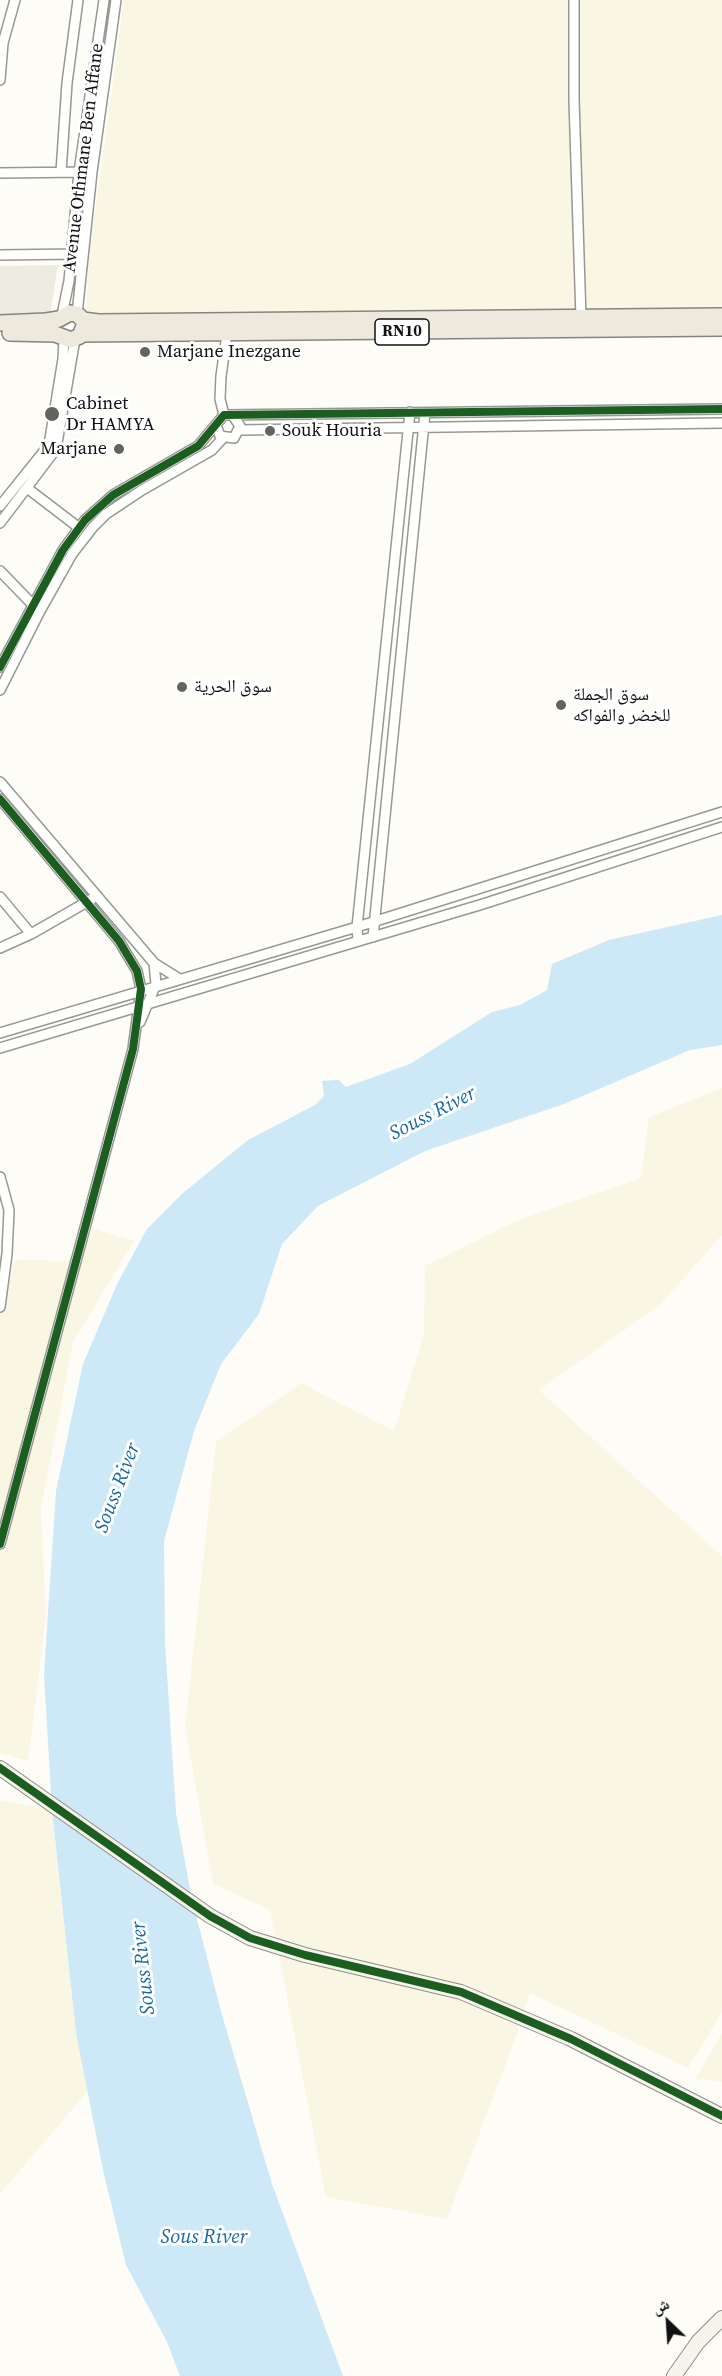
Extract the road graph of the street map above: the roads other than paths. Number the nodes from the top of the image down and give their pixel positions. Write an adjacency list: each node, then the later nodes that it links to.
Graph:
1 (15, 0): 6 (street)
2 (78, 0): 8 (street)
3 (104, 0): 9 (street, Avenue Othmane Ben Affane)
4 (116, 0): 10 (street, Avenue Othmane Ben Affane)
5 (574, 0): 16 (street)
6 (2, 43): 7 (street)
7 (0, 80)
8 (61, 172): 9 (street); 11 (street)
9 (79, 172): 10 (street); 12 (street, Avenue Othmane Ben Affane)
10 (92, 172): 13 (street, Avenue Othmane Ben Affane)
11 (0, 173)
12 (71, 254): 13 (street); 14 (street); 18 (street, Avenue Othmane Ben Affane)
13 (83, 254): 18 (street, Avenue Othmane Ben Affane)
14 (0, 255)
15 (722, 316): 16 (main road, RN10)
16 (581, 318): 18 (main road, RN10)
17 (0, 323): 18 (main road, RN10)
18 (70, 327): 20 (main road, RN10); 21 (main road, RN10); 32 (street); 33 (street)
19 (722, 328): 21 (main road, RN10)
20 (0, 333)
21 (227, 333): 25 (street)
22 (722, 409): 24 (street)
23 (410, 412): 24 (street); 25 (street); 28 (street)
24 (425, 412): 29 (street)
25 (228, 416): 27 (street); 30 (street)
26 (722, 423): 29 (street)
27 (216, 425): 31 (street); 35 (street)
28 (408, 426): 29 (street); 30 (street); 38 (street)
29 (424, 426): 37 (street)
30 (240, 430): 31 (street)
31 (223, 438): 39 (street)
32 (27, 488): 34 (street); 35 (street)
33 (0, 507)
34 (0, 523)
35 (78, 528): 39 (street)
36 (0, 571): 39 (street)
37 (406, 602): 38 (street); 40 (street)
38 (391, 607): 40 (street); 51 (street)
39 (36, 608): 41 (street); 42 (street)
40 (405, 614): 50 (street)
41 (0, 667)
42 (1, 683)
43 (0, 782): 47 (street)
44 (0, 799): 49 (street)
45 (722, 812): 50 (street)
46 (722, 827): 53 (street)
47 (96, 896): 49 (street); 56 (street)
48 (0, 897): 52 (street)
49 (88, 902): 52 (street); 59 (street)
50 (374, 921): 51 (street); 53 (street)
51 (357, 927): 54 (street); 57 (street)
52 (31, 934): 55 (street)
53 (373, 937): 54 (street)
54 (358, 941): 60 (street)
55 (0, 948)
56 (154, 963): 57 (street); 58 (street)
57 (178, 978): 58 (street)
58 (156, 984): 59 (street); 60 (street)
59 (141, 989): 61 (street); 63 (street)
60 (150, 1002): 61 (street); 62 (street)
61 (139, 1005): 62 (street); 64 (street)
62 (138, 1027): 67 (street)
63 (0, 1033)
64 (0, 1048)
65 (0, 1177): 66 (street)
66 (0, 1306)
67 (0, 1544)
68 (0, 1768): 70 (street)
69 (0, 1778): 70 (street)
70 (16, 1781): 71 (street)
71 (722, 2116)
72 (722, 2318): 73 (street)
73 (674, 2376)

